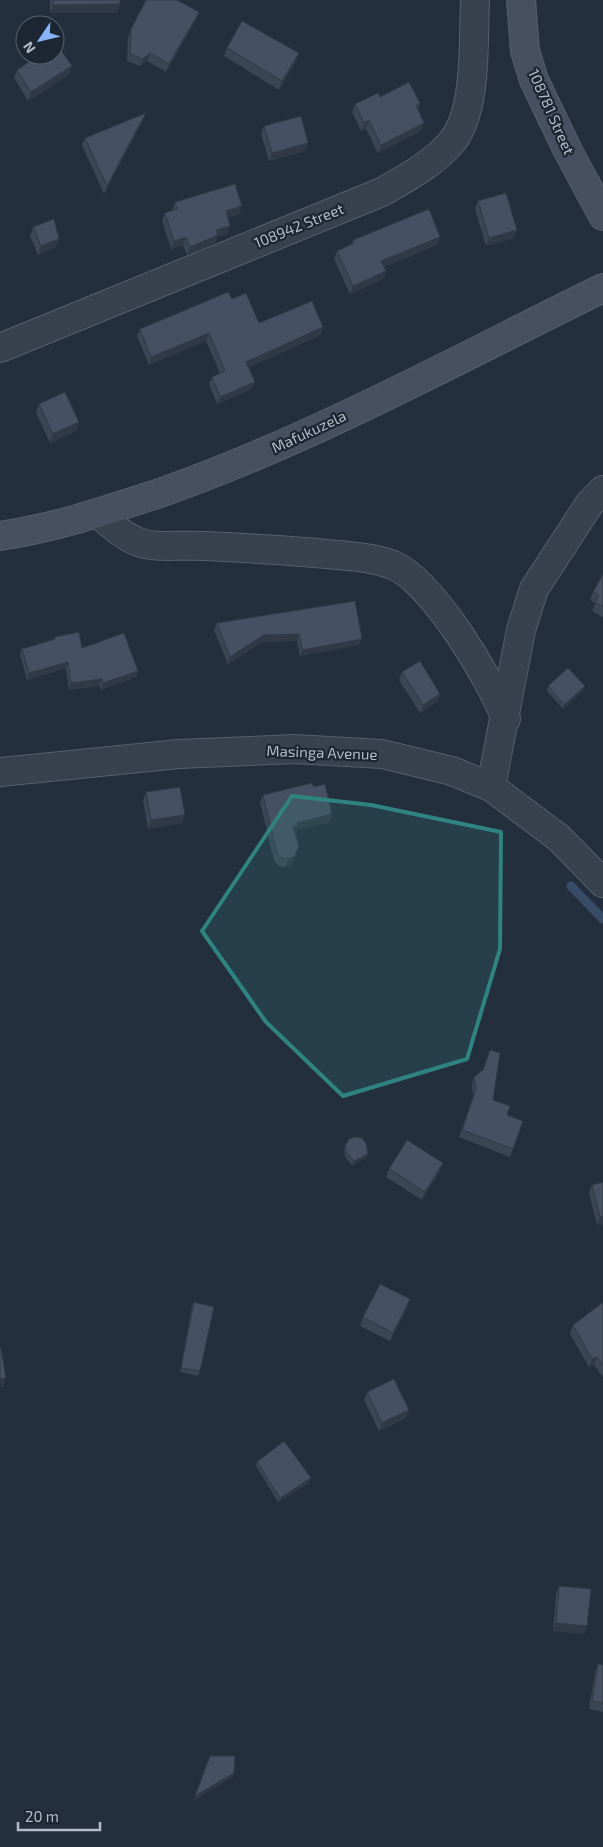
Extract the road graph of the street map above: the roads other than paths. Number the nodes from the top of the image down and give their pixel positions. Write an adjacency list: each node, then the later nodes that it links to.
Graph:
1 (475, 0): 5 (street, 108942 Street)
2 (521, 0): 3 (main road, 108781 Street)
3 (603, 216)
4 (603, 288): 7 (main road, Mafukuzela)
5 (0, 348)
6 (603, 490): 9 (street)
7 (99, 514): 8 (main road, Mafukuzela); 9 (street)
8 (0, 536)
9 (506, 719): 11 (street)
10 (0, 772): 11 (street, Masinga Avenue)
11 (491, 787): 12 (street, Masinga Avenue)
12 (603, 883)

